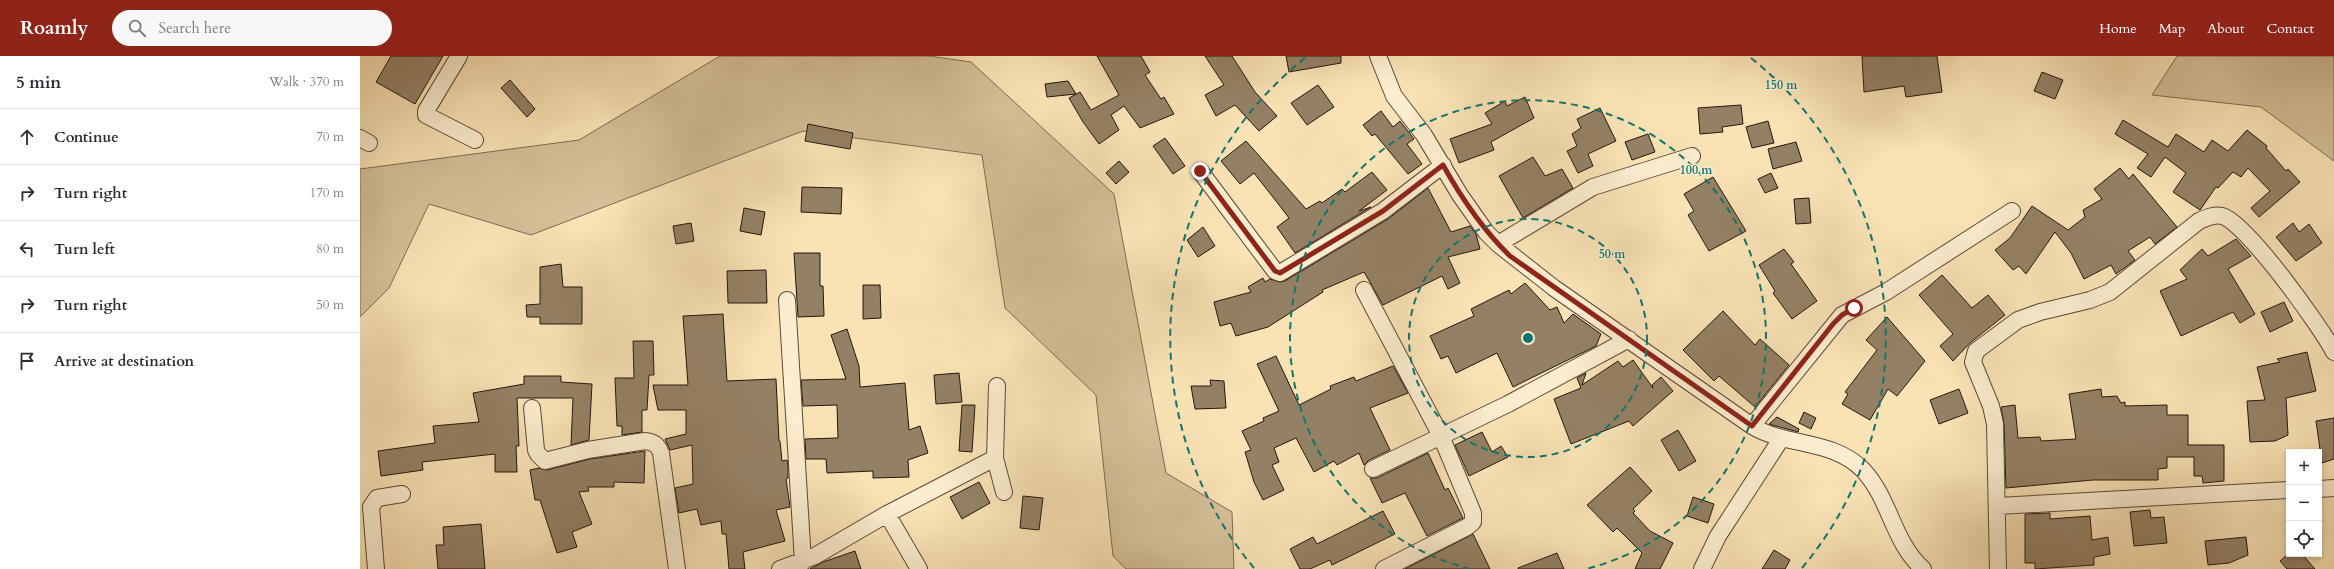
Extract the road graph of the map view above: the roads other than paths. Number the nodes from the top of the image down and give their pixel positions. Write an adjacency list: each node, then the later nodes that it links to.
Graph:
1 (459, 56): 3 (street)
2 (1378, 56): 5 (street)
3 (475, 140)
4 (1692, 156): 8 (street)
5 (1443, 165): 6 (street); 8 (street)
6 (1200, 171)
7 (2012, 211): 15 (street)
8 (1498, 244): 11 (street)
9 (1364, 290): 16 (street)
10 (787, 300): 27 (street)
11 (1629, 339): 15 (street); 16 (street)
12 (2334, 352): 25 (street)
13 (997, 386): 18 (street)
14 (532, 408): 29 (street)
15 (1752, 426): 17 (street)
16 (1441, 436): 19 (street); 32 (street)
17 (1781, 439): 33 (street); 34 (street)
18 (995, 458): 23 (street); 26 (street)
19 (1373, 469)
20 (2334, 488): 21 (street)
21 (2322, 489)
22 (2286, 490): 25 (street)
23 (1004, 492)
24 (402, 494): 28 (street)
25 (1998, 506): 35 (street)
26 (887, 514): 27 (street); 31 (street)
27 (813, 562): 30 (street)
28 (376, 569)
29 (677, 569)
30 (780, 569)
31 (919, 569)
32 (1384, 569)
33 (1702, 569)
34 (1923, 569)
35 (1998, 569)

